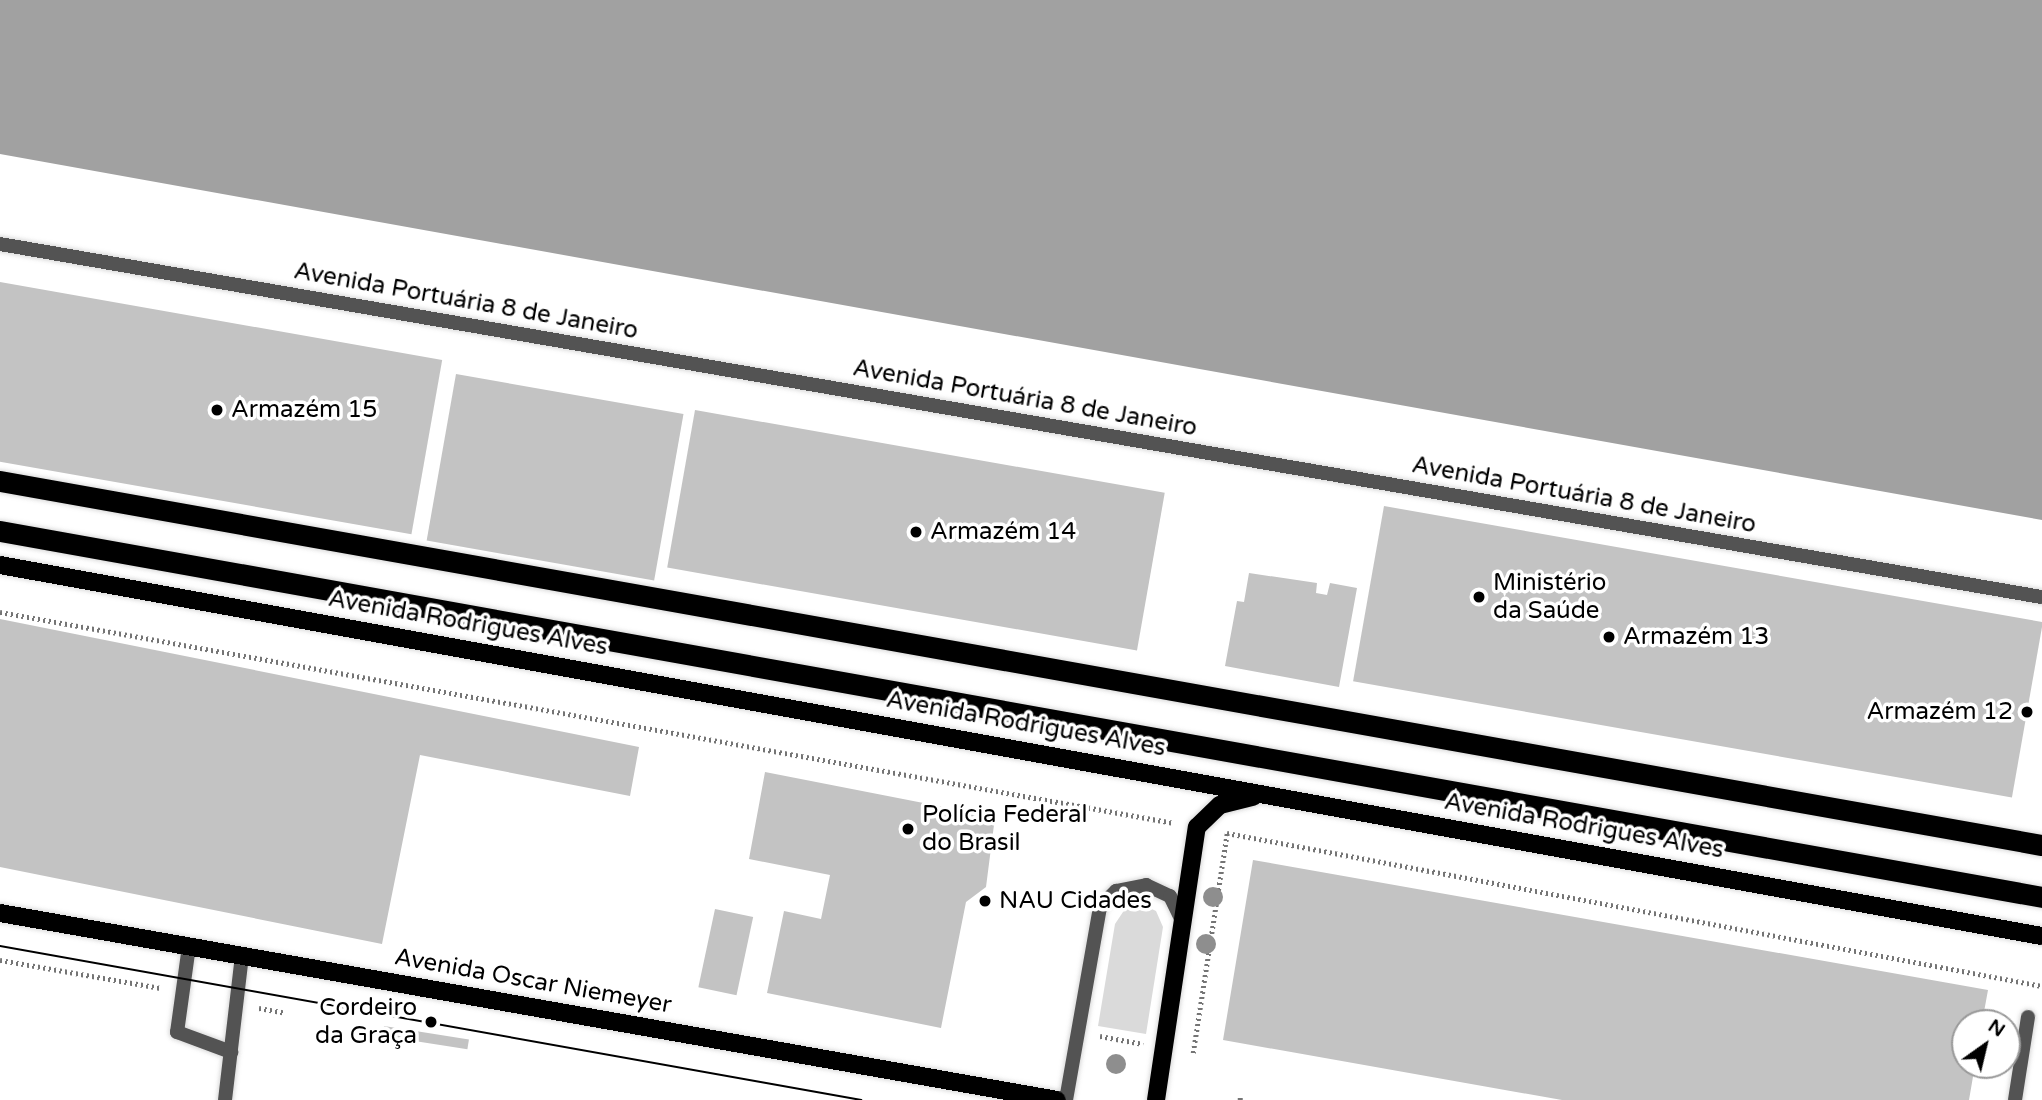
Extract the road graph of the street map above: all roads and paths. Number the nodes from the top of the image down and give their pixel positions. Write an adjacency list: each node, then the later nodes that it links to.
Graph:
1 (0, 244): 5 (lane, Avenida Portuária 8 de Janeiro)
2 (0, 481): 10 (highway)
3 (0, 531): 11 (highway, Avenida Rodrigues Alves)
4 (0, 565): 7 (main road, Avenida Rodrigues Alves)
5 (2042, 597)
6 (0, 612): 8 (path)
7 (1264, 795): 8 (main road); 14 (main road, Avenida Rodrigues Alves)
8 (1198, 827): 9 (path); 13 (main road)
9 (1228, 833): 18 (path); 26 (path)
10 (2042, 845)
11 (2042, 897)
12 (0, 912): 15 (main road, Avenida Oscar Niemeyer)
13 (1184, 928): 29 (lane); 30 (main road)
14 (2042, 936)
15 (190, 946): 16 (main road, Avenida Oscar Niemeyer); 19 (lane)
16 (242, 955): 20 (lane); 28 (main road, Avenida Oscar Niemeyer)
17 (0, 960): 19 (path)
18 (2042, 986)
19 (181, 992): 25 (lane)
20 (237, 1003): 21 (path); 25 (lane)
21 (286, 1013)
22 (2028, 1017): 31 (lane)
23 (1100, 1036): 24 (path)
24 (1147, 1045)
25 (231, 1052): 27 (lane)
26 (1193, 1053)
27 (225, 1100)
28 (1057, 1100)
29 (1066, 1100)
30 (1156, 1100)
31 (2015, 1100)

